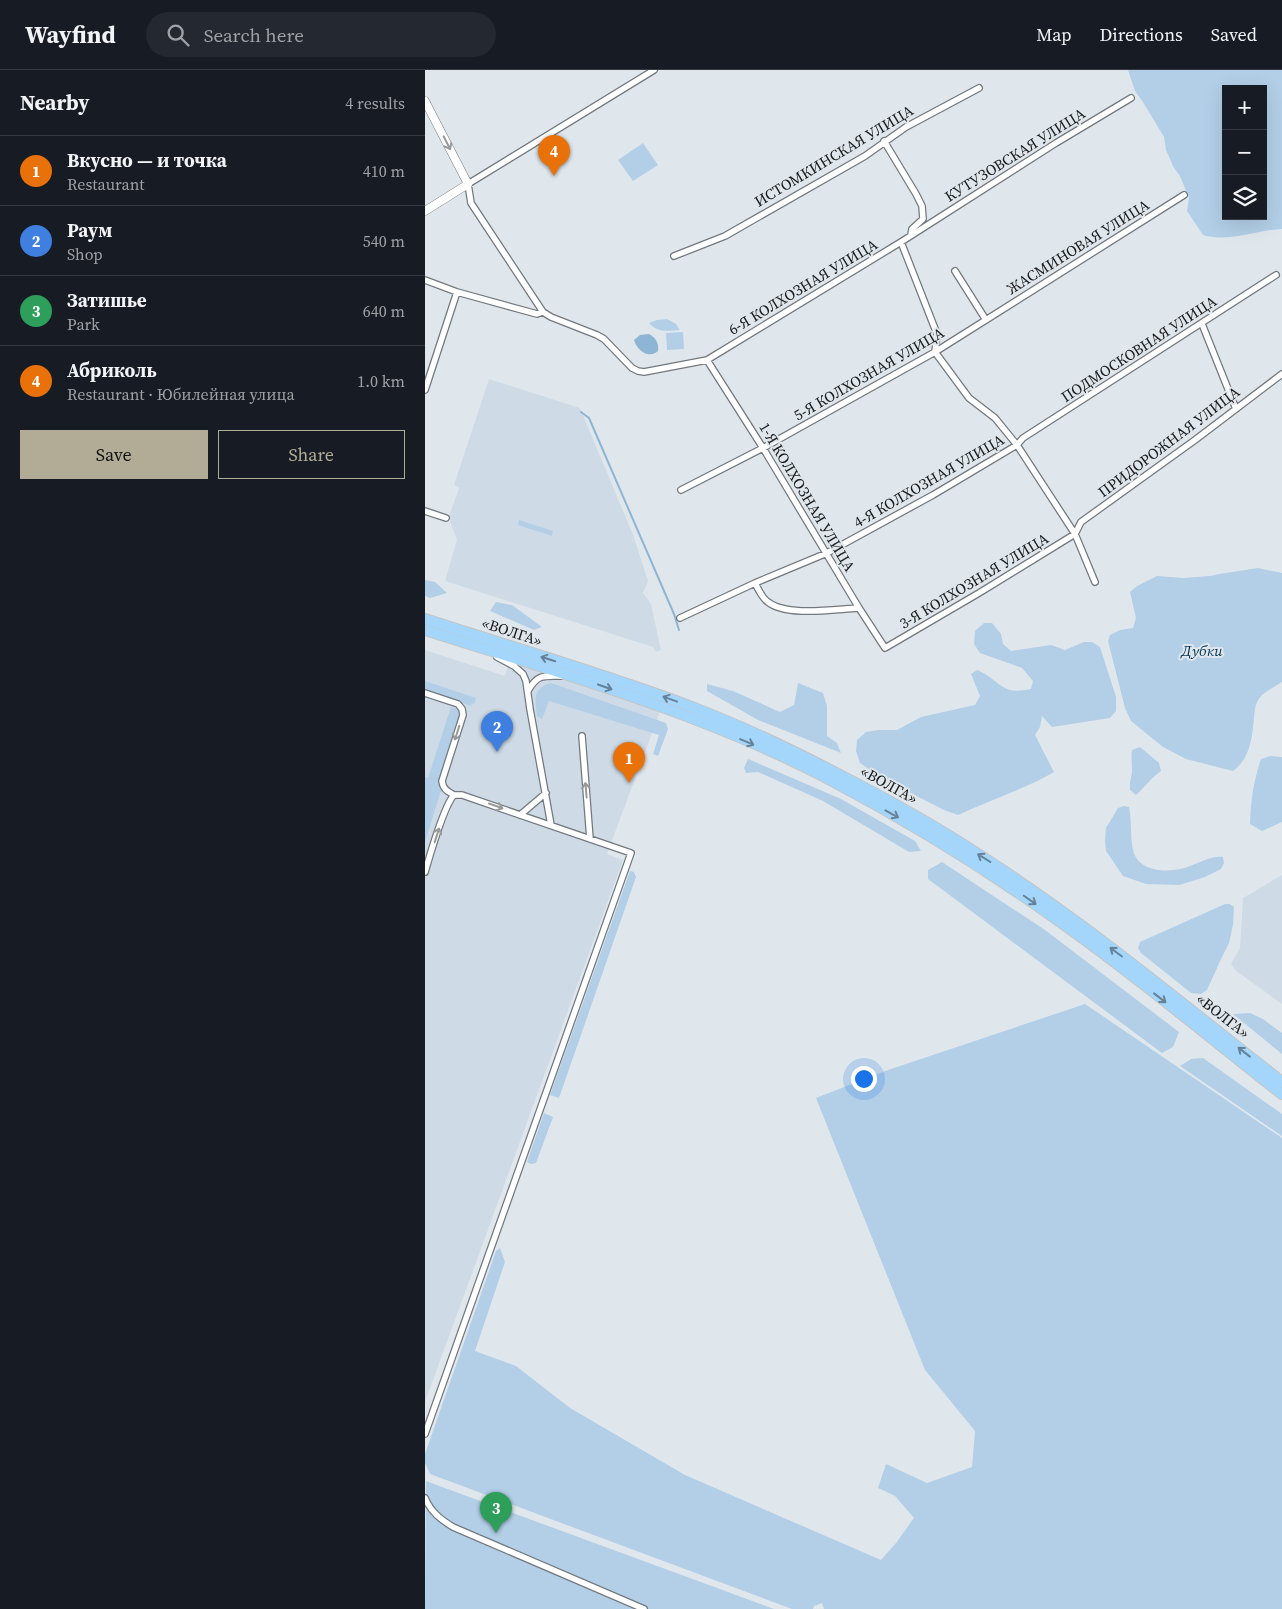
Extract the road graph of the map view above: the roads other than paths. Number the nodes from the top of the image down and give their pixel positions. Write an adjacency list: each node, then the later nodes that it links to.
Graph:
1 (654, 70): 6 (street)
2 (979, 88): 5 (street, ИСТОМКИНСКАЯ УЛИЦА)
3 (1131, 98): 9 (street, КУТУЗОВСКАЯ УЛИЦА)
4 (425, 101): 6 (street, one-way to 6)
5 (884, 141): 9 (street); 11 (street, ИСТОМКИНСКАЯ УЛИЦА)
6 (468, 184): 8 (street); 16 (street)
7 (1184, 195): 17 (street, ЖАСМИНОВАЯ УЛИЦА)
8 (425, 211)
9 (911, 235): 10 (street, 6-Я КОЛХОЗНАЯ УЛИЦА)
10 (901, 242): 19 (street); 20 (street, 6-Я КОЛХОЗНАЯ УЛИЦА)
11 (674, 256)
12 (955, 272): 17 (street)
13 (1276, 275): 18 (street, ПОДМОСКОВНАЯ УЛИЦА)
14 (425, 280): 15 (street)
15 (457, 292): 16 (street); 22 (street)
16 (543, 312): 20 (street)
17 (986, 320): 19 (street, 5-Я КОЛХОЗНАЯ УЛИЦА)
18 (1202, 324): 23 (street); 24 (street, ПОДМОСКОВНАЯ УЛИЦА)
19 (935, 352): 24 (street); 25 (street, 5-Я КОЛХОЗНАЯ УЛИЦА)
20 (707, 360): 25 (street, 1-Я КОЛХОЗНАЯ УЛИЦА)
21 (1282, 374): 23 (street, ПРИДОРОЖНАЯ УЛИЦА)
22 (425, 390)
23 (1236, 408): 29 (street, ПРИДОРОЖНАЯ УЛИЦА)
24 (1017, 445): 29 (street); 30 (street, 4-Я КОЛХОЗНАЯ УЛИЦА)
25 (763, 448): 26 (street, 5-Я КОЛХОЗНАЯ УЛИЦА); 30 (street, 1-Я КОЛХОЗНАЯ УЛИЦА)
26 (681, 490)
27 (425, 511): 28 (street)
28 (446, 518)
29 (1075, 534): 31 (street); 38 (street, 3-Я КОЛХОЗНАЯ УЛИЦА)
30 (827, 553): 32 (street, 4-Я КОЛХОЗНАЯ УЛИЦА); 33 (street, 1-Я КОЛХОЗНАЯ УЛИЦА)
31 (1095, 582)
32 (755, 583): 33 (street); 34 (street, 4-Я КОЛХОЗНАЯ УЛИЦА)
33 (859, 608): 38 (street, 1-Я КОЛХОЗНАЯ УЛИЦА)
34 (680, 618)
35 (425, 619): 49 (highway, «ВОЛГА», one-way to 35)
36 (425, 630): 37 (highway, «ВОЛГА»)
37 (480, 647): 39 (highway, «ВОЛГА»); 40 (street)
38 (885, 648)
39 (574, 677): 40 (street); 50 (highway, «ВОЛГА», one-way to 50)
40 (528, 691): 43 (street)
41 (425, 693): 44 (street, one-way to 44)
42 (582, 736): 47 (street, one-way to 42)
43 (546, 793): 45 (street); 46 (street)
44 (454, 795): 45 (street, one-way to 45); 48 (street, one-way to 44)
45 (520, 815): 46 (street)
46 (551, 825): 47 (street)
47 (590, 839): 51 (street)
48 (425, 872)
49 (1282, 1082)
50 (1282, 1094)
51 (425, 1434)
52 (425, 1498): 53 (street)
53 (644, 1609)

